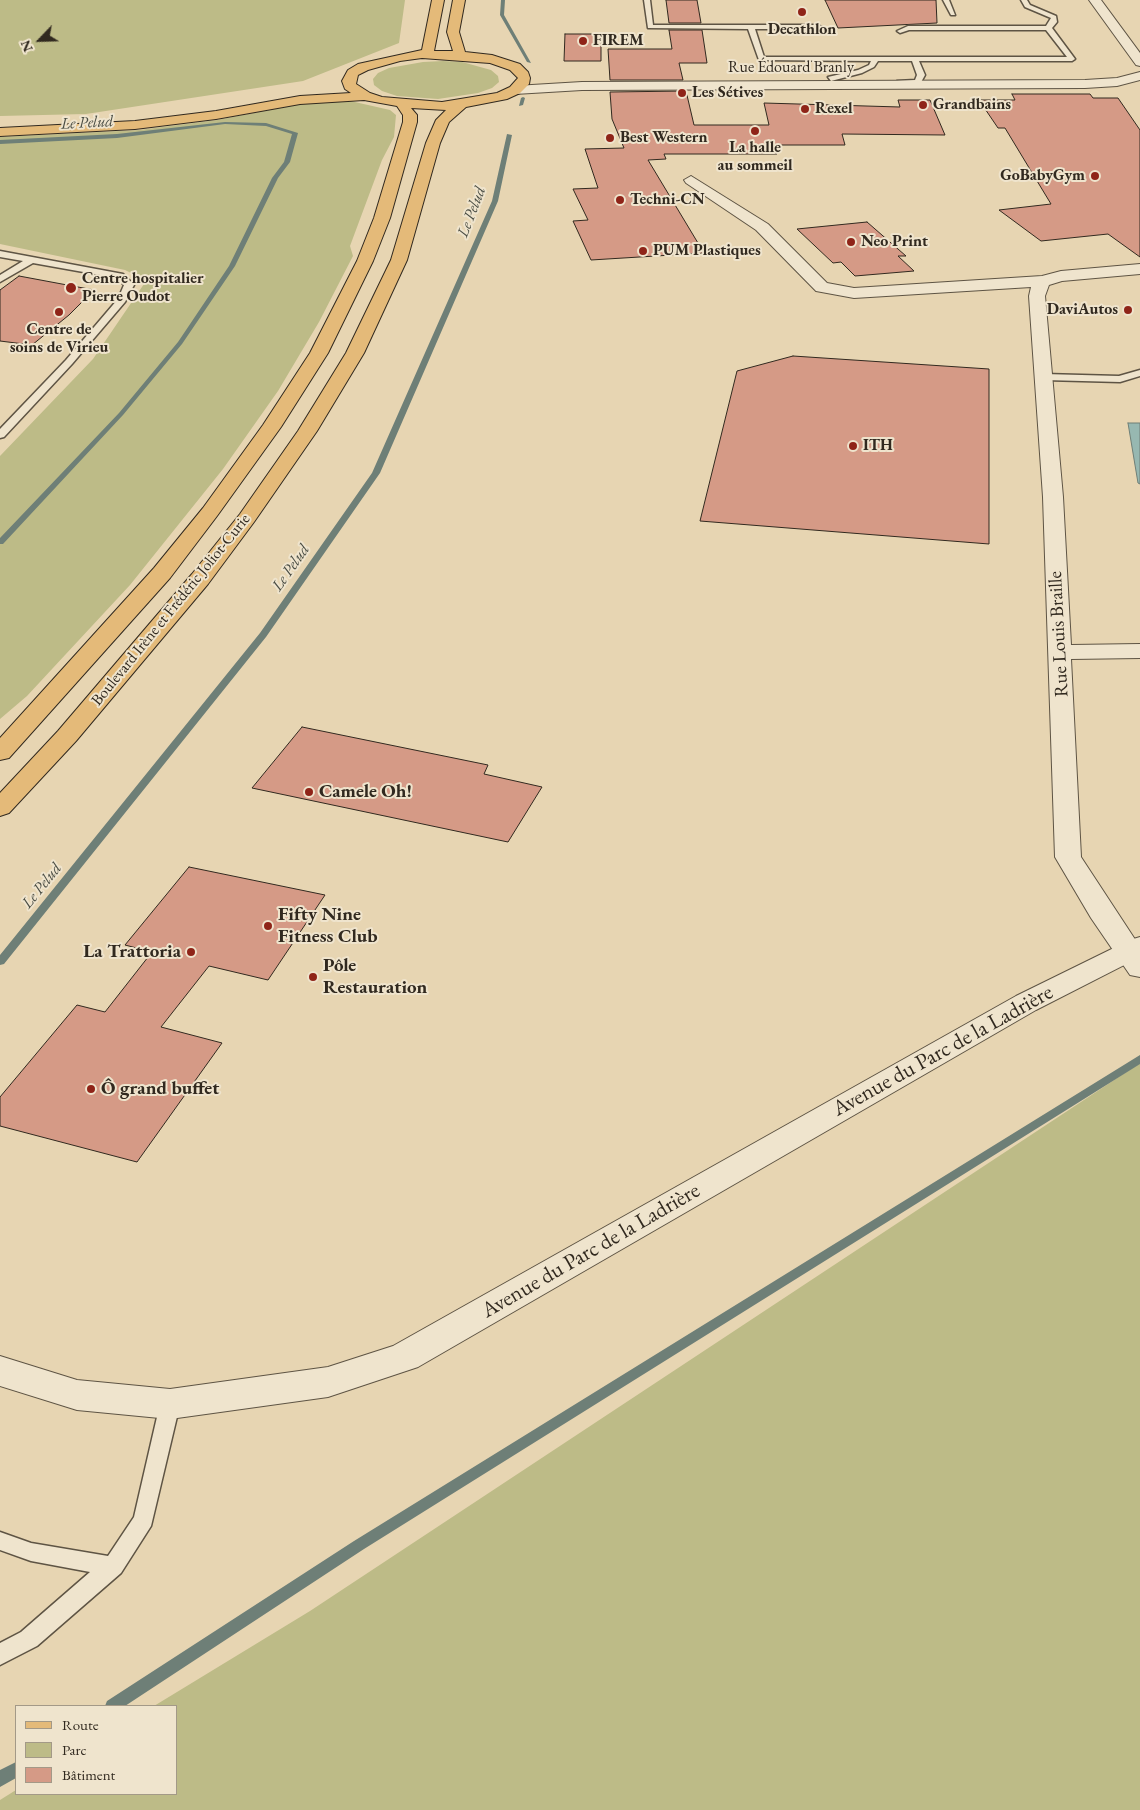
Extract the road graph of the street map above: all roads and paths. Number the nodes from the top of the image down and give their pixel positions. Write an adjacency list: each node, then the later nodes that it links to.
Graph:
1 (438, 0): 12 (main road)
2 (459, 0): 13 (main road)
3 (647, 0): 8 (lane)
4 (946, 0): 7 (lane)
5 (1024, 0): 9 (lane)
6 (1095, 0): 16 (street)
7 (953, 14)
8 (750, 27): 10 (lane); 14 (lane)
9 (1048, 28): 11 (lane); 15 (lane)
10 (828, 31)
11 (900, 31)
12 (422, 54): 13 (main road); 20 (main road)
13 (460, 54): 17 (main road)
14 (876, 59): 15 (lane); 19 (lane)
15 (915, 59): 21 (lane)
16 (1140, 62)
17 (522, 72): 19 (street, Rue Édouard Branly); 25 (main road)
18 (1140, 76): 22 (street, Rue Édouard Branly)
19 (831, 79): 21 (street, Rue Édouard Branly)
20 (349, 80): 27 (main road); 30 (main road)
21 (917, 82): 23 (lane); 24 (street, Rue Édouard Branly)
22 (1101, 84): 24 (street, Rue Édouard Branly); 26 (street)
23 (816, 85): 24 (street, Rue Édouard Branly); 25 (street, Rue Édouard Branly)
24 (1067, 85)
25 (515, 90): 29 (main road)
26 (1133, 90)
27 (365, 96): 28 (main road); 31 (main road)
28 (402, 104): 29 (main road); 43 (main road, Boulevard Irène et Frédéric Joliot-Curie)
29 (462, 104): 44 (main road, Boulevard Irène et Frédéric Joliot-Curie)
30 (0, 124)
31 (0, 132)
32 (691, 180): 37 (street)
33 (0, 254): 34 (lane)
34 (31, 260): 36 (lane); 40 (lane)
35 (1140, 269): 37 (street)
36 (0, 279)
37 (1043, 281): 39 (street, Rue Louis Braille)
38 (1140, 373): 39 (lane)
39 (1044, 376): 42 (street, Rue Louis Braille)
40 (0, 435)
41 (1140, 651): 42 (street)
42 (1058, 652): 45 (street, Rue Louis Braille)
43 (0, 753)
44 (0, 808)
45 (1136, 955): 47 (street, Avenue du Parc de la Ladrière)
46 (0, 1371): 47 (street, Avenue du Parc de la Ladrière)
47 (170, 1404): 49 (lane)
48 (0, 1541): 49 (lane)
49 (113, 1566): 50 (lane)
50 (0, 1655)

